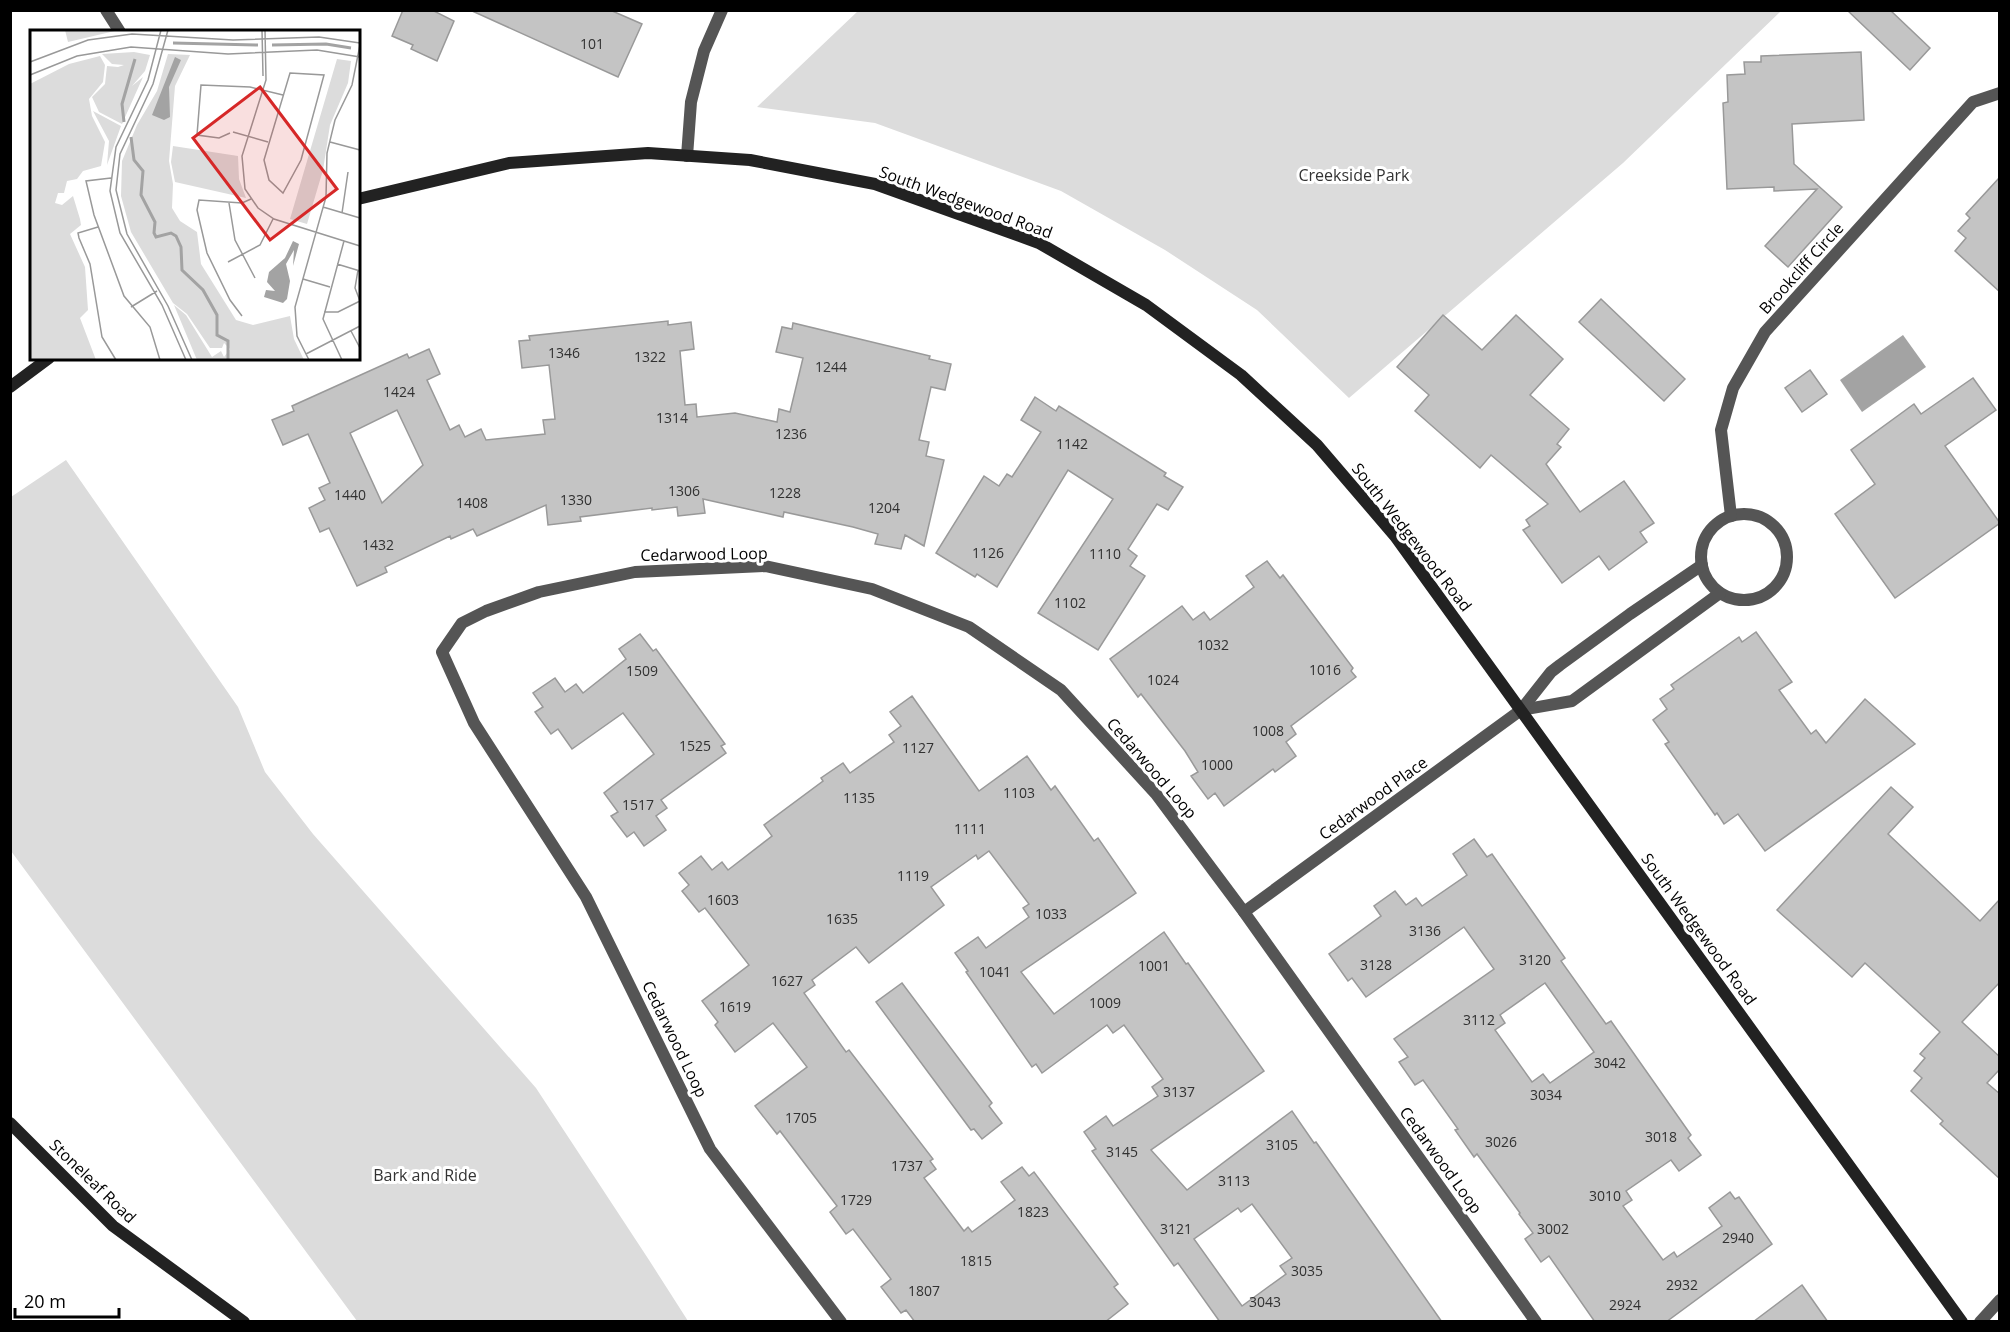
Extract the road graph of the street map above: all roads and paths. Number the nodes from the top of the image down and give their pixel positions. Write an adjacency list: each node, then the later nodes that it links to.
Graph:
1 (106, 10): 3 (street)
2 (723, 10): 5 (street)
3 (119, 30)
4 (2000, 93): 9 (street, Brookcliff Circle)
5 (687, 156): 6 (street, South Wedgewood Road); 12 (street, South Wedgewood Road)
6 (360, 200)
7 (46, 360): 8 (street)
8 (10, 387)
9 (1731, 516): 10 (street); 11 (street)
10 (1702, 565): 11 (street); 12 (street, Cedarwood Place)
11 (1720, 593): 12 (street, Cedarwood Place)
12 (1521, 710): 13 (street, Cedarwood Place); 19 (street, South Wedgewood Road)
13 (1244, 912): 17 (street, Cedarwood Loop); 18 (street, Cedarwood Loop)
14 (10, 1124): 16 (street, Stoneleaf Road)
15 (2000, 1300): 20 (street)
16 (244, 1322)
17 (841, 1322)
18 (1536, 1322)
19 (1962, 1322)
20 (1980, 1322)

